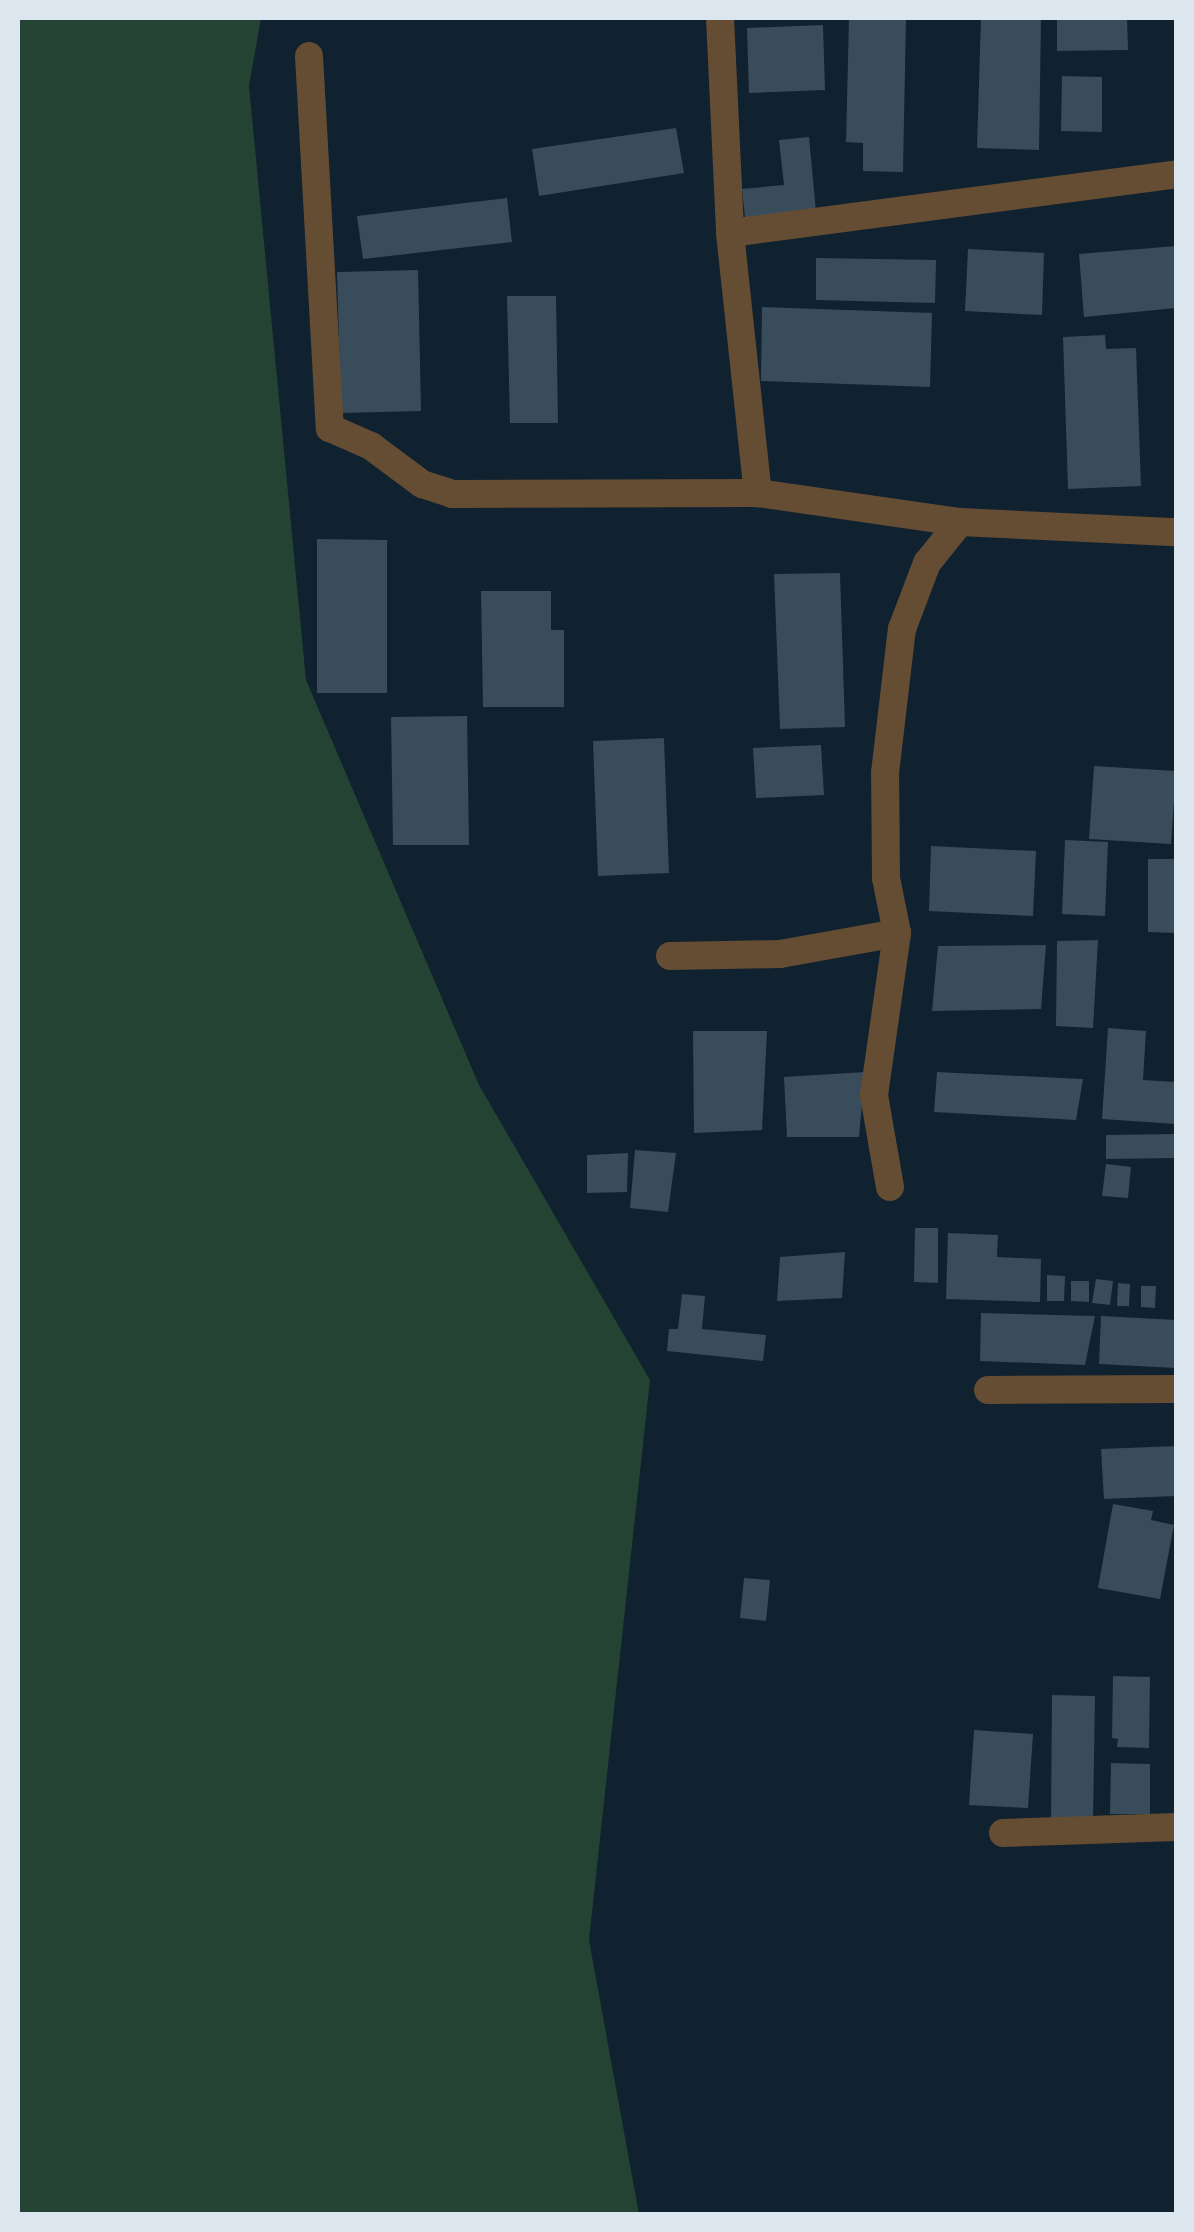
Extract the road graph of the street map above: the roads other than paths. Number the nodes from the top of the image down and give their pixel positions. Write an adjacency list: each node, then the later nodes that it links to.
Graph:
1 (720, 18): 4 (street)
2 (309, 56): 5 (street)
3 (1176, 174): 4 (street)
4 (730, 232): 5 (street)
5 (758, 493): 6 (street)
6 (960, 522): 7 (street); 8 (street)
7 (1176, 532)
8 (896, 933): 9 (street); 10 (street)
9 (670, 956)
10 (890, 1187)
11 (1176, 1389): 12 (street)
12 (988, 1390)
13 (1176, 1827): 14 (street)
14 (1003, 1833)

